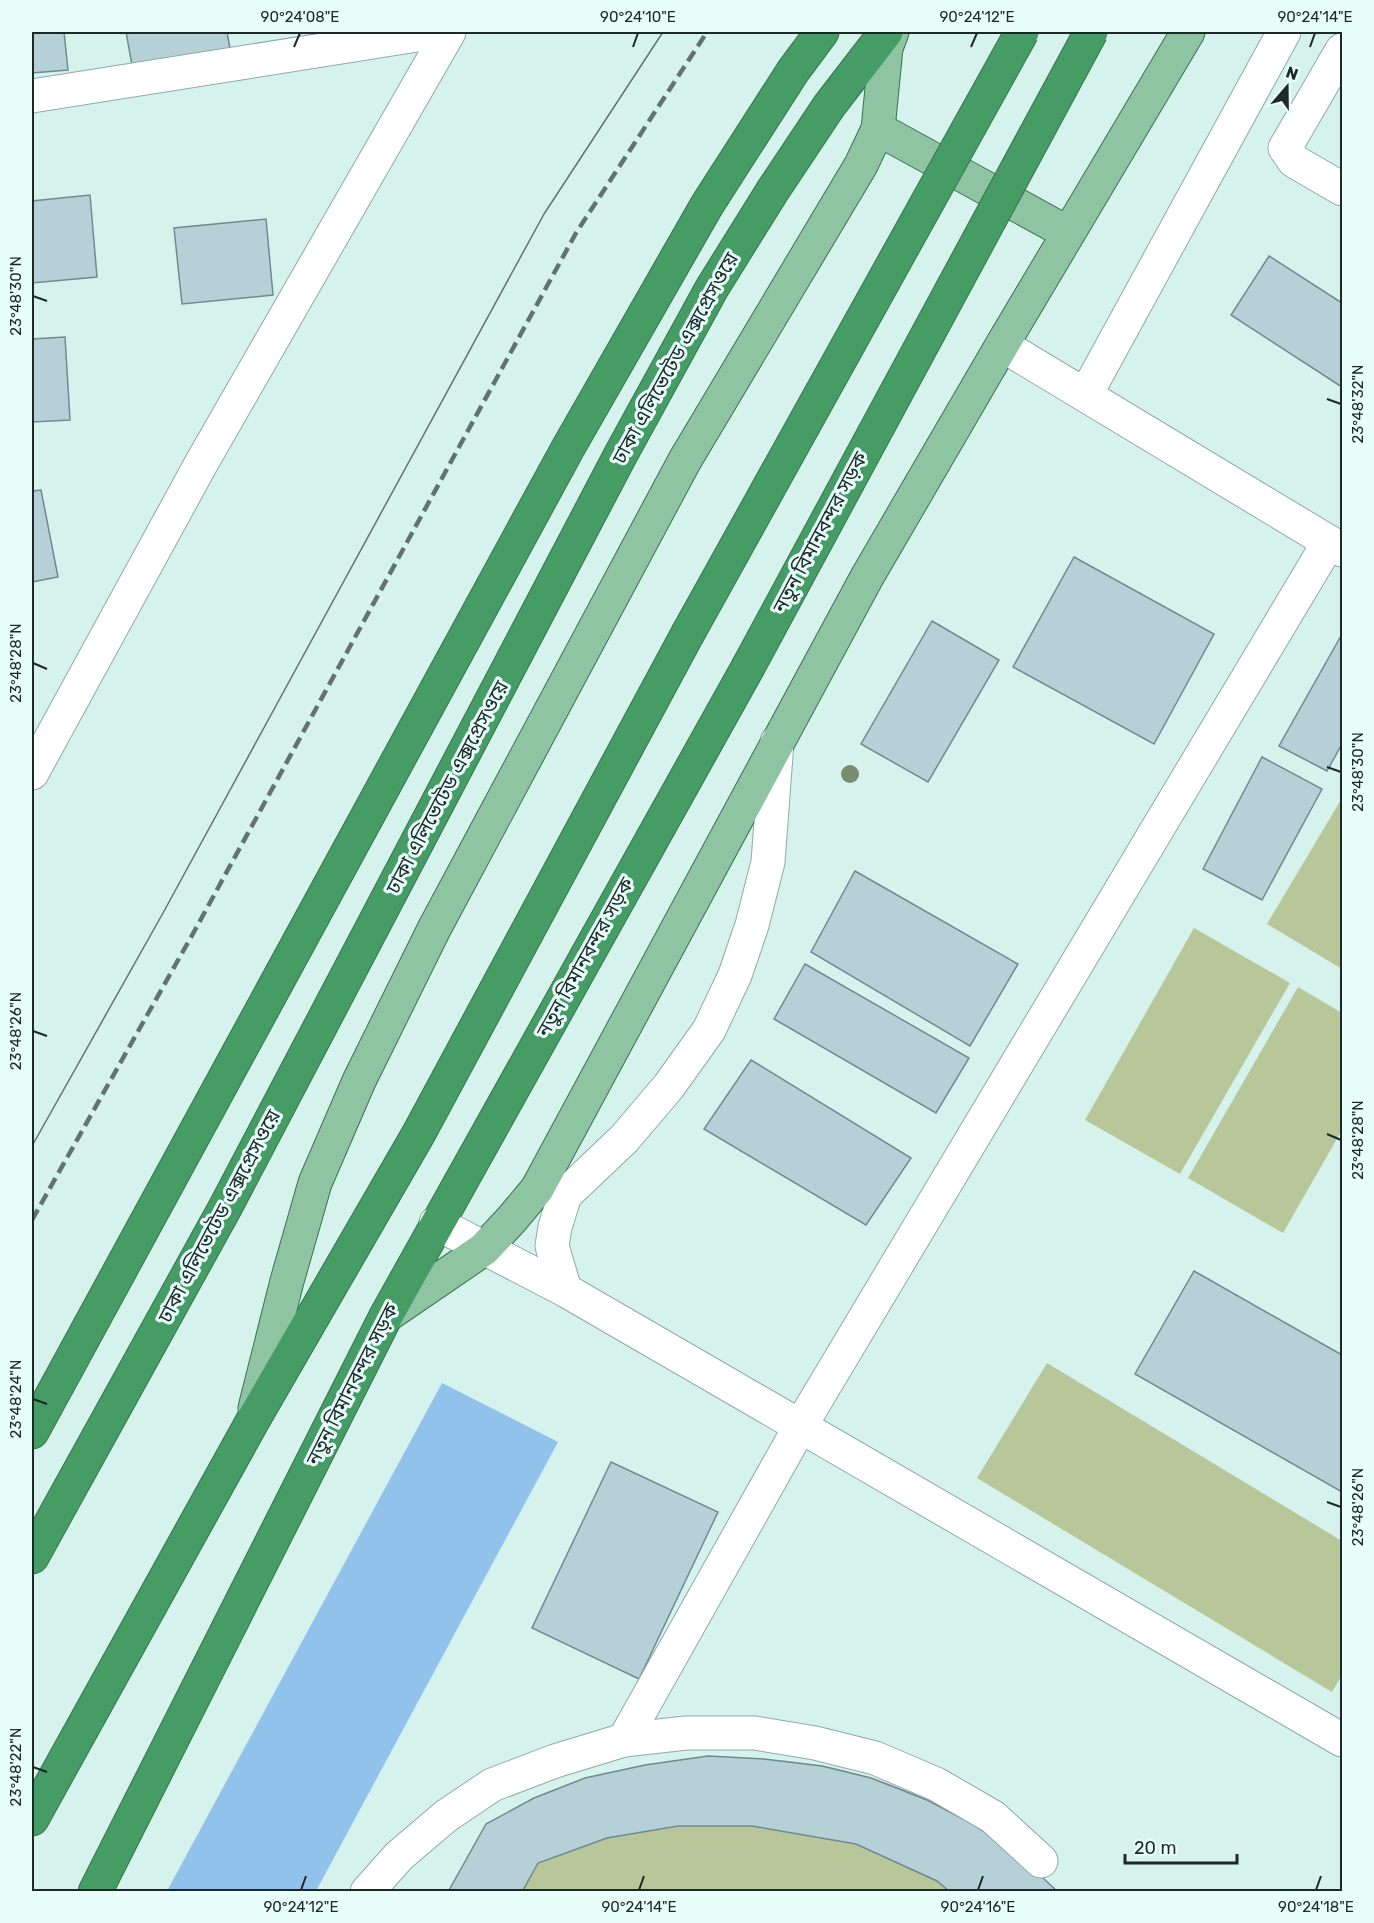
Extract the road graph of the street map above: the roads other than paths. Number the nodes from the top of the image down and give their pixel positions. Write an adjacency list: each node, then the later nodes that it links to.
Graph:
1 (436, 32): 11 (street)
2 (449, 32): 19 (street)
3 (822, 32): 27 (highway)
4 (886, 32): 28 (highway, ঢাকা এলিভেটেড এক্সপ্রেসওয়ে)
5 (892, 32): 12 (main road)
6 (1022, 32): 25 (highway, bridge)
7 (1091, 32): 21 (highway, নতুন বিমানবন্দর সড়ক, bridge)
8 (1188, 32): 14 (main road)
9 (1284, 32): 16 (street)
10 (1342, 50): 13 (street)
11 (32, 96)
12 (878, 129): 14 (main road); 25 (main road)
13 (1342, 189)
14 (1068, 233): 15 (main road)
15 (1002, 345): 16 (street); 18 (main road)
16 (1086, 394): 17 (street)
17 (1336, 546): 26 (street)
18 (777, 742): 20 (street); 22 (main road)
19 (32, 773)
20 (565, 1195): 22 (street); 23 (street)
21 (436, 1223): 22 (street); 24 (highway, নতুন বিমানবন্দর সড়ক)
22 (484, 1249): 23 (street); 24 (main road)
23 (565, 1290): 26 (street)
24 (386, 1316): 33 (highway, নতুন বিমানবন্দর সড়ক)
25 (252, 1422): 31 (highway)
26 (801, 1425): 29 (street); 30 (street)
27 (32, 1432)
28 (32, 1557)
29 (624, 1740): 32 (street); 34 (street)
30 (1342, 1740)
31 (32, 1819)
32 (1041, 1861)
33 (95, 1892)
34 (367, 1892)

